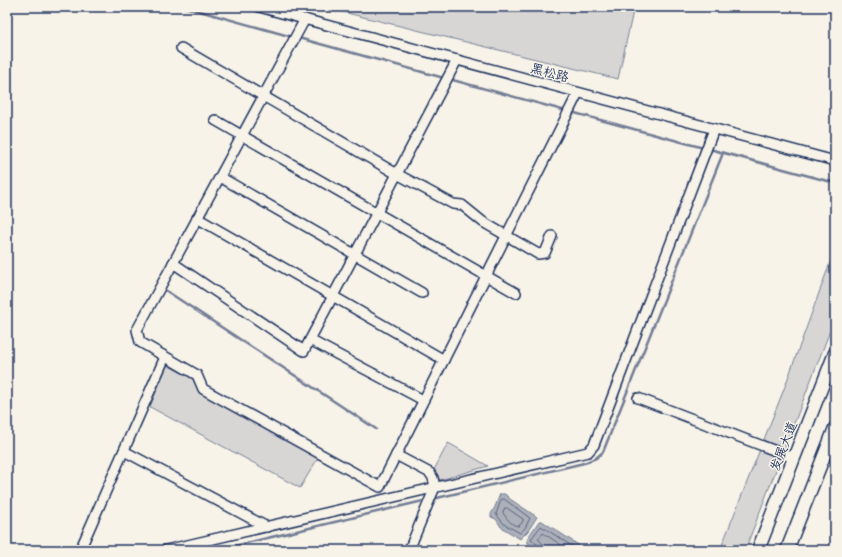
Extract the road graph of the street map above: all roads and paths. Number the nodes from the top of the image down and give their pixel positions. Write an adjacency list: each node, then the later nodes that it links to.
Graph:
1 (259, 7): 2 (street, 黑松路)
2 (306, 19): 4 (street, 黑松路); 6 (street)
3 (181, 48): 6 (street)
4 (457, 60): 5 (street, 黑松路); 11 (street)
5 (578, 93): 8 (street, 黑松路); 15 (street)
6 (263, 97): 9 (street); 11 (street)
7 (215, 120): 9 (street)
8 (714, 129): 10 (street, 黑松路); 33 (street)
9 (242, 136): 12 (street); 13 (street)
10 (835, 161)
11 (397, 174): 13 (street); 15 (street)
12 (220, 177): 14 (street); 17 (street)
13 (376, 213): 17 (street); 19 (street)
14 (197, 218): 18 (street); 22 (street)
15 (506, 235): 16 (street); 19 (street)
16 (552, 236)
17 (355, 255): 20 (street); 22 (street)
18 (173, 263): 23 (street); 25 (street)
19 (486, 276): 21 (street); 26 (street)
20 (422, 293)
21 (516, 293)
22 (333, 296): 23 (street); 26 (street)
23 (310, 340): 28 (street)
24 (835, 353): 32 (main road, 发展大道)
25 (165, 357): 30 (street); 31 (street)
26 (444, 360): 28 (street)
27 (638, 398): 32 (street)
28 (423, 400): 31 (street)
29 (835, 428): 39 (main road)
30 (124, 451): 34 (street); 35 (street)
31 (396, 454): 33 (street)
32 (794, 458): 38 (main road, 发展大道)
33 (435, 487): 34 (street); 37 (street)
34 (267, 527): 36 (street)
35 (80, 550)
36 (166, 550)
37 (409, 550)
38 (758, 550)
39 (787, 550)

